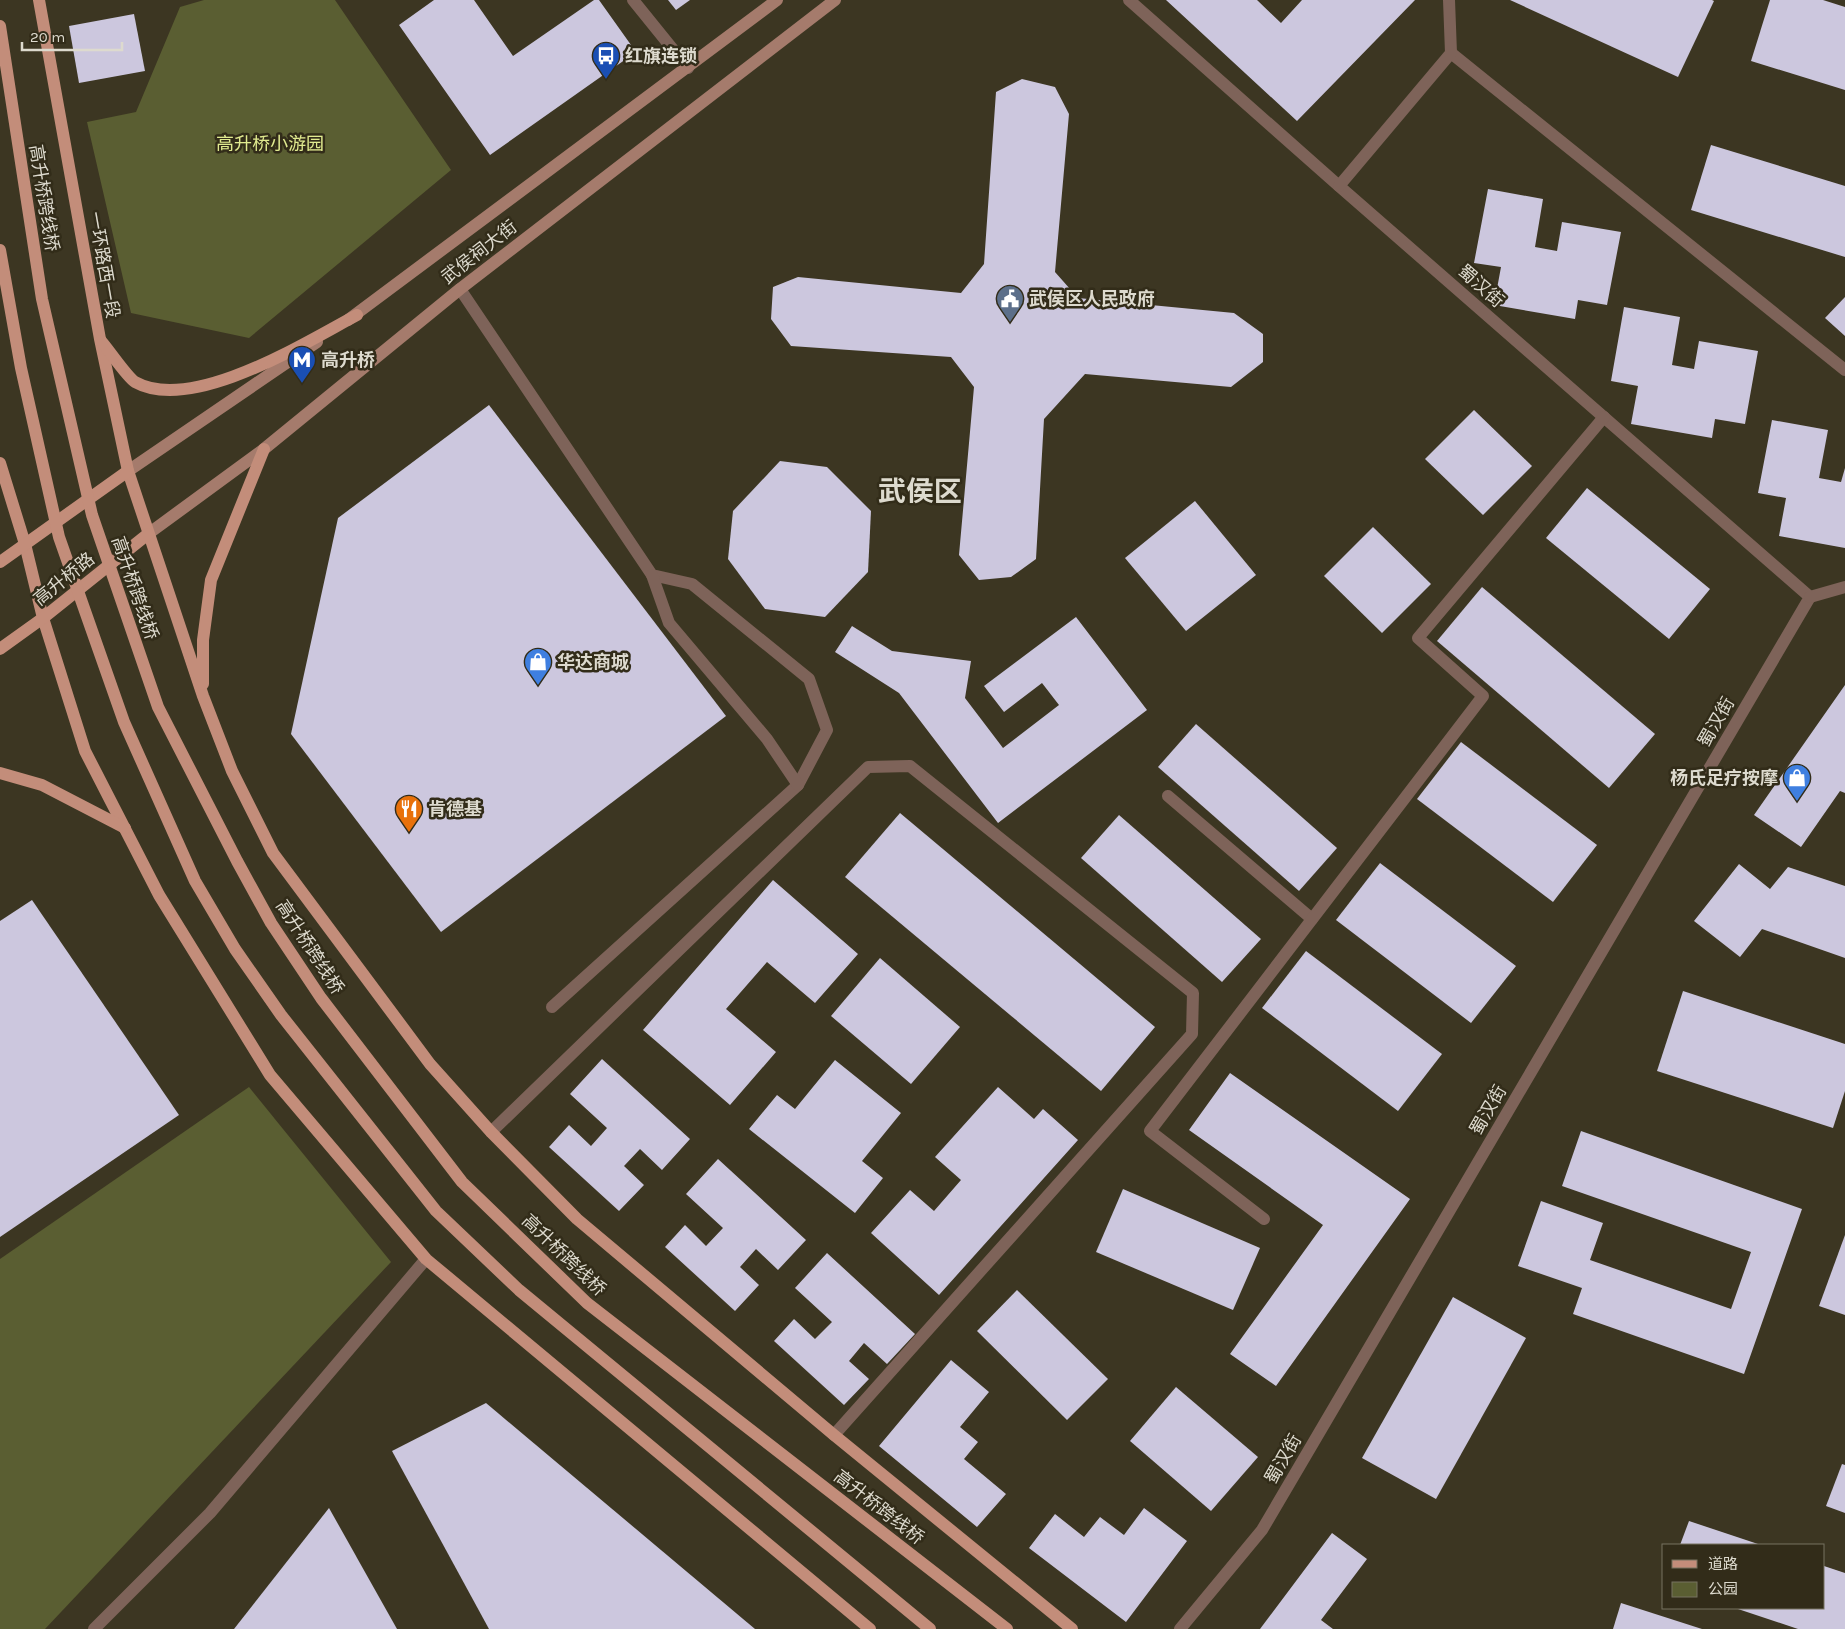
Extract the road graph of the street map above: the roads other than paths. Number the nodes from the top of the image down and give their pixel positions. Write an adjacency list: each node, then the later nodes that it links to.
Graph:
1 (39, 0): 14 (main road, 一环路西一段)
2 (633, 0): 9 (street)
3 (777, 0): 9 (main road, 武侯祠大街)
4 (835, 0): 12 (main road, 武侯祠大街)
5 (1129, 0): 10 (street, 蜀汉街)
6 (1449, 0): 8 (street)
7 (0, 26): 42 (main road, 高升桥跨线桥, bridge)
8 (1452, 53): 10 (street); 15 (street)
9 (688, 68): 13 (main road, 武侯祠大街)
10 (1339, 186): 16 (street, 蜀汉街)
11 (0, 250): 41 (main road, bridge)
12 (460, 289): 17 (main road, 武侯祠大街); 23 (street)
13 (357, 315): 14 (main road); 19 (main road, 武侯祠大街)
14 (100, 339): 19 (main road, 一环路西一段)
15 (1845, 370)
16 (1604, 417): 25 (street, 蜀汉街); 33 (street)
17 (264, 449): 20 (main road, 武侯祠大街); 28 (main road)
18 (0, 463): 21 (main road)
19 (128, 471): 20 (main road, 一环路西一段); 21 (main road)
20 (148, 534): 26 (main road, 高升桥路); 28 (main road, 一环路西一段)
21 (25, 544): 22 (main road); 26 (main road)
22 (0, 562)
23 (652, 575): 30 (street); 30 (street)
24 (1845, 587): 25 (street)
25 (1810, 598): 44 (street, 蜀汉街)
26 (43, 618): 27 (main road, 高升桥路); 32 (main road)
27 (0, 649)
28 (203, 696): 35 (main road, 一环路西一段)
29 (0, 773): 32 (main road)
30 (798, 785): 34 (street)
31 (1168, 796): 33 (street)
32 (125, 828): 37 (main road)
33 (1312, 919): 36 (street)
34 (552, 1007)
35 (491, 1132): 38 (main road, 一环路西一段); 38 (street)
36 (1264, 1218)
37 (426, 1259): 39 (street); 40 (main road)
38 (834, 1434): 43 (main road, 一环路西一段)
39 (94, 1629)
40 (870, 1629)
41 (930, 1629)
42 (1007, 1629)
43 (1072, 1629)
44 (1180, 1629)

